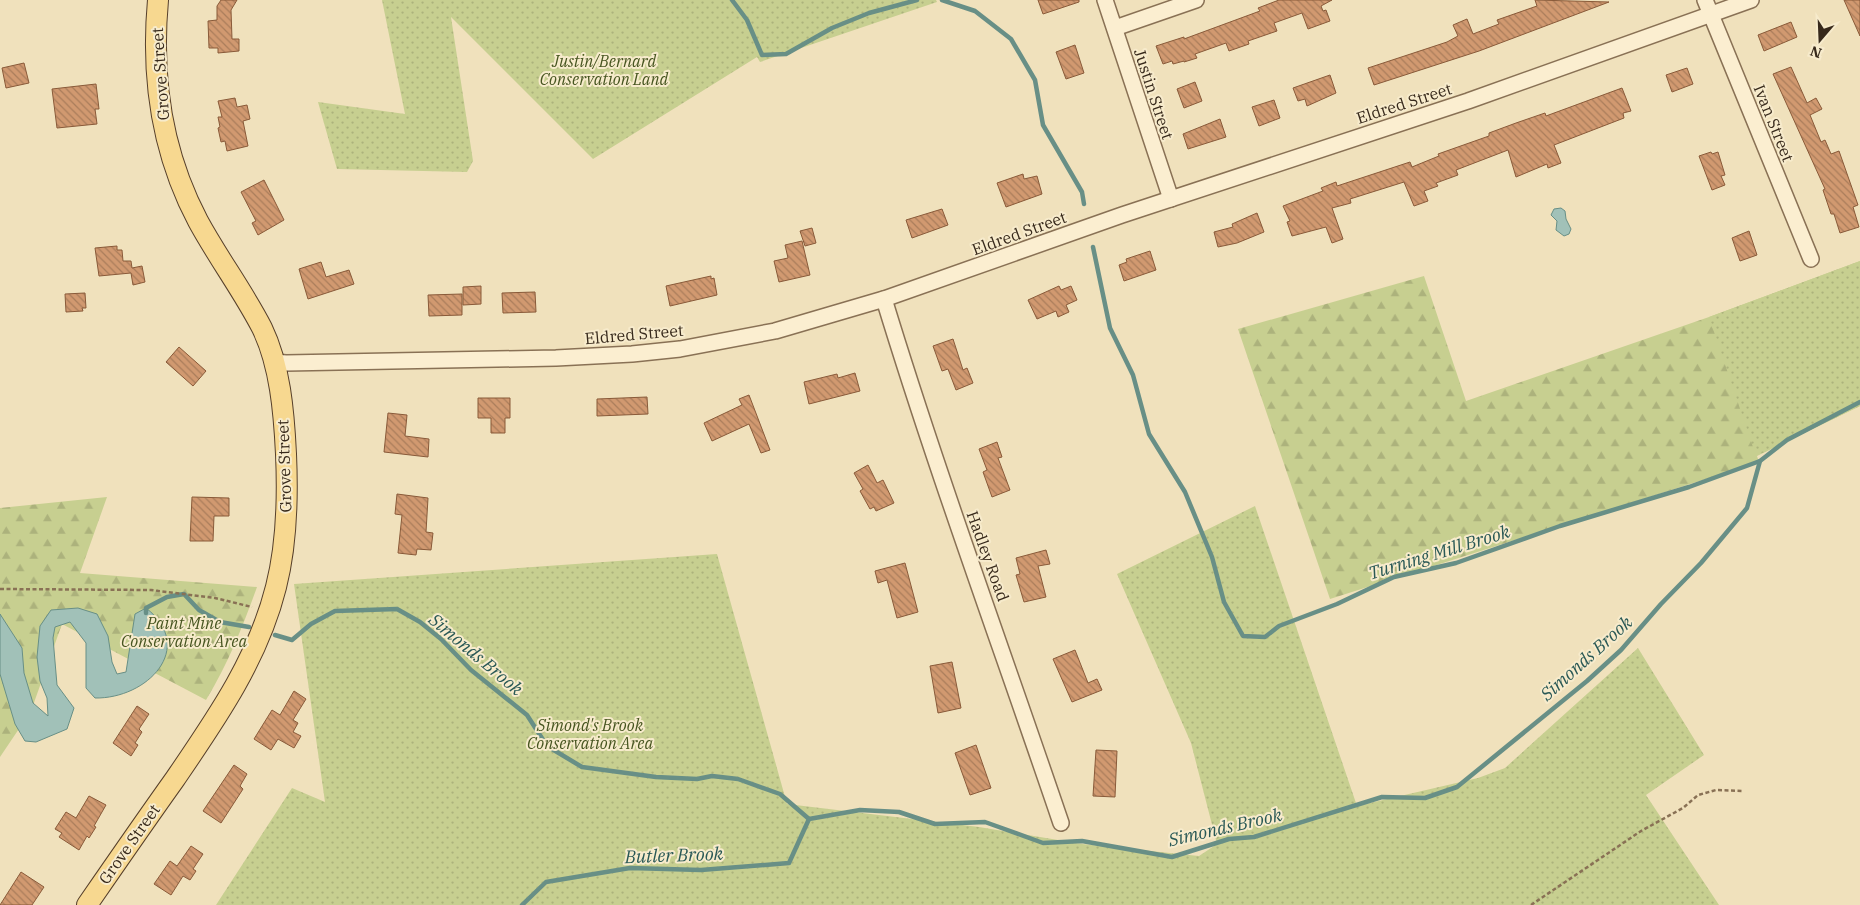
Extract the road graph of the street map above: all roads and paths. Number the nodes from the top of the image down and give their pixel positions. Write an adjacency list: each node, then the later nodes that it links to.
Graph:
1 (158, 0): 10 (main road, Grove Street)
2 (1105, 0): 6 (street, Justin Street)
3 (1196, 0): 6 (street)
4 (1750, 0): 5 (street, Eldred Street)
5 (1708, 7): 7 (street, Eldred Street); 8 (street, Ivan Street)
6 (1115, 28): 7 (street, Justin Street)
7 (1171, 198): 9 (street, Eldred Street)
8 (1811, 259)
9 (884, 300): 10 (street, Eldred Street); 14 (street, Hadley Road)
10 (274, 362): 12 (main road, Grove Street)
11 (0, 590): 12 (path)
12 (269, 612): 15 (main road, Grove Street)
13 (1744, 791): 16 (path)
14 (1061, 824)
15 (87, 905)
16 (1531, 905)

